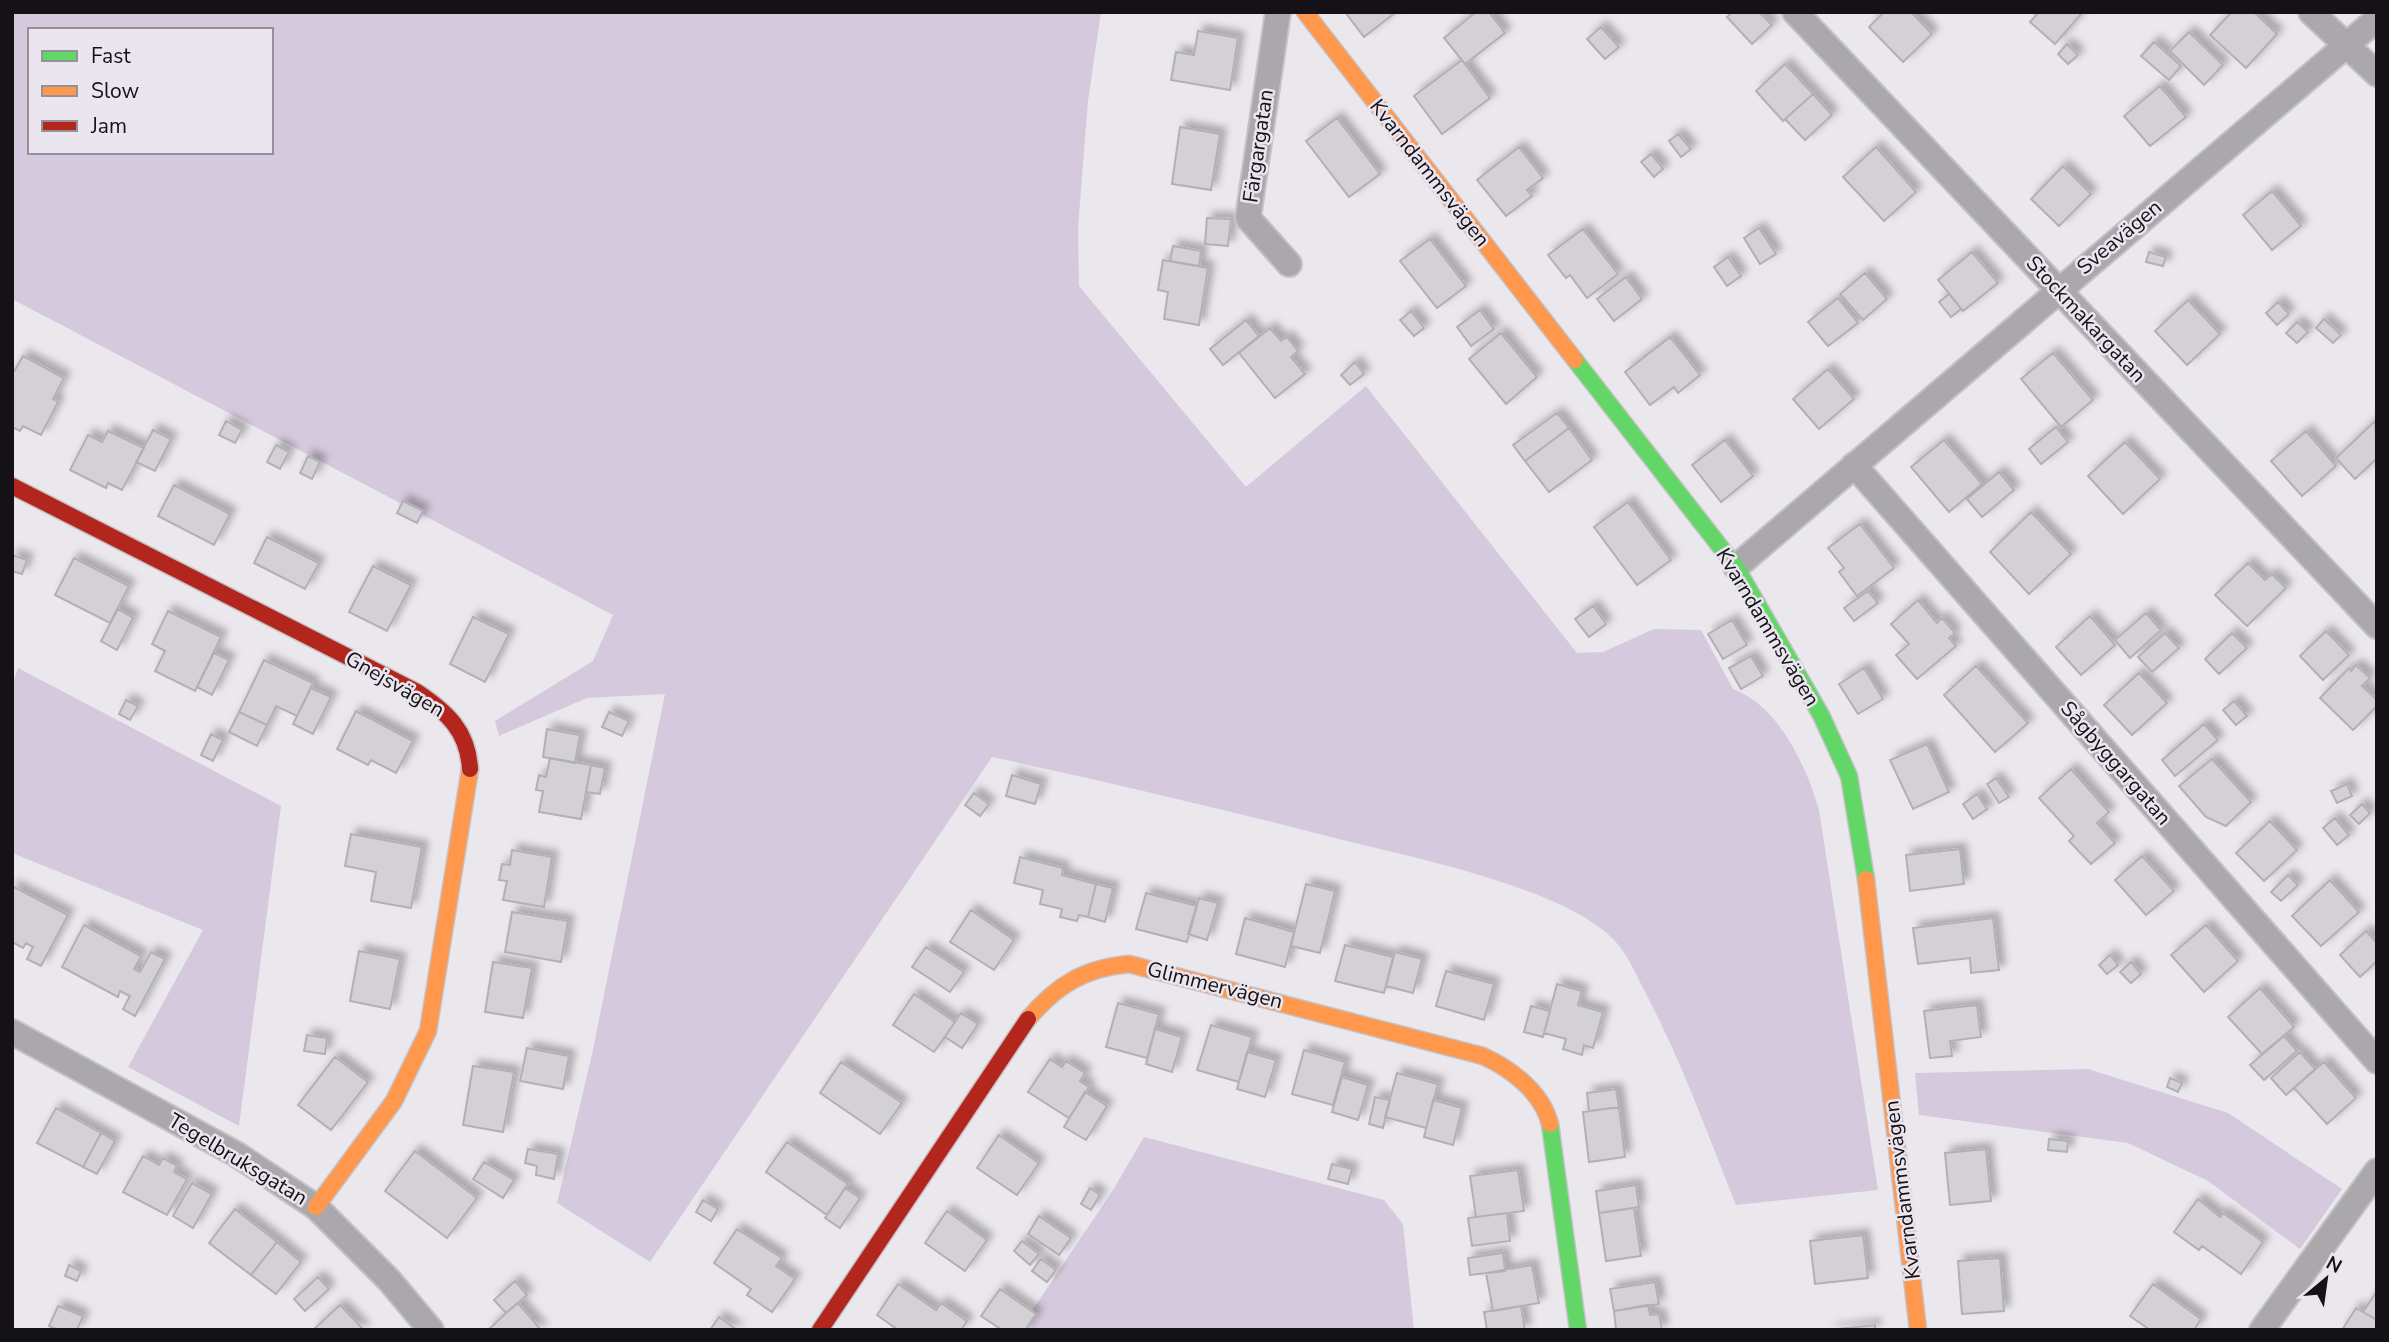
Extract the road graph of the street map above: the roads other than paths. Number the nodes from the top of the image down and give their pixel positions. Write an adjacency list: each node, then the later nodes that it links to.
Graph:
1 (1278, 12): 8 (street, Färgargatan)
2 (1305, 12): 12 (street, Kvarndammsvägen)
3 (1795, 12): 9 (street, Stockmakargatan)
4 (2311, 12): 6 (street)
5 (2377, 19): 6 (street, Sveavägen)
6 (2346, 45): 7 (street); 9 (street, Sveavägen)
7 (2377, 74)
8 (1289, 264)
9 (2058, 289): 10 (street, Sveavägen); 13 (street, Stockmakargatan)
10 (1854, 465): 12 (street, Sveavägen); 15 (street, Sågbyggargatan)
11 (12, 486): 17 (street, Gnejsvägen)
12 (1736, 566): 21 (street, Kvarndammsvägen)
13 (2377, 626)
14 (12, 1032): 17 (street, Tegelbruksgatan)
15 (2377, 1061)
16 (2377, 1171): 22 (street)
17 (317, 1207): 18 (street, Tegelbruksgatan)
18 (430, 1330)
19 (820, 1330): 20 (street, Glimmervägen)
20 (1578, 1330)
21 (1918, 1330)
22 (2262, 1330)

